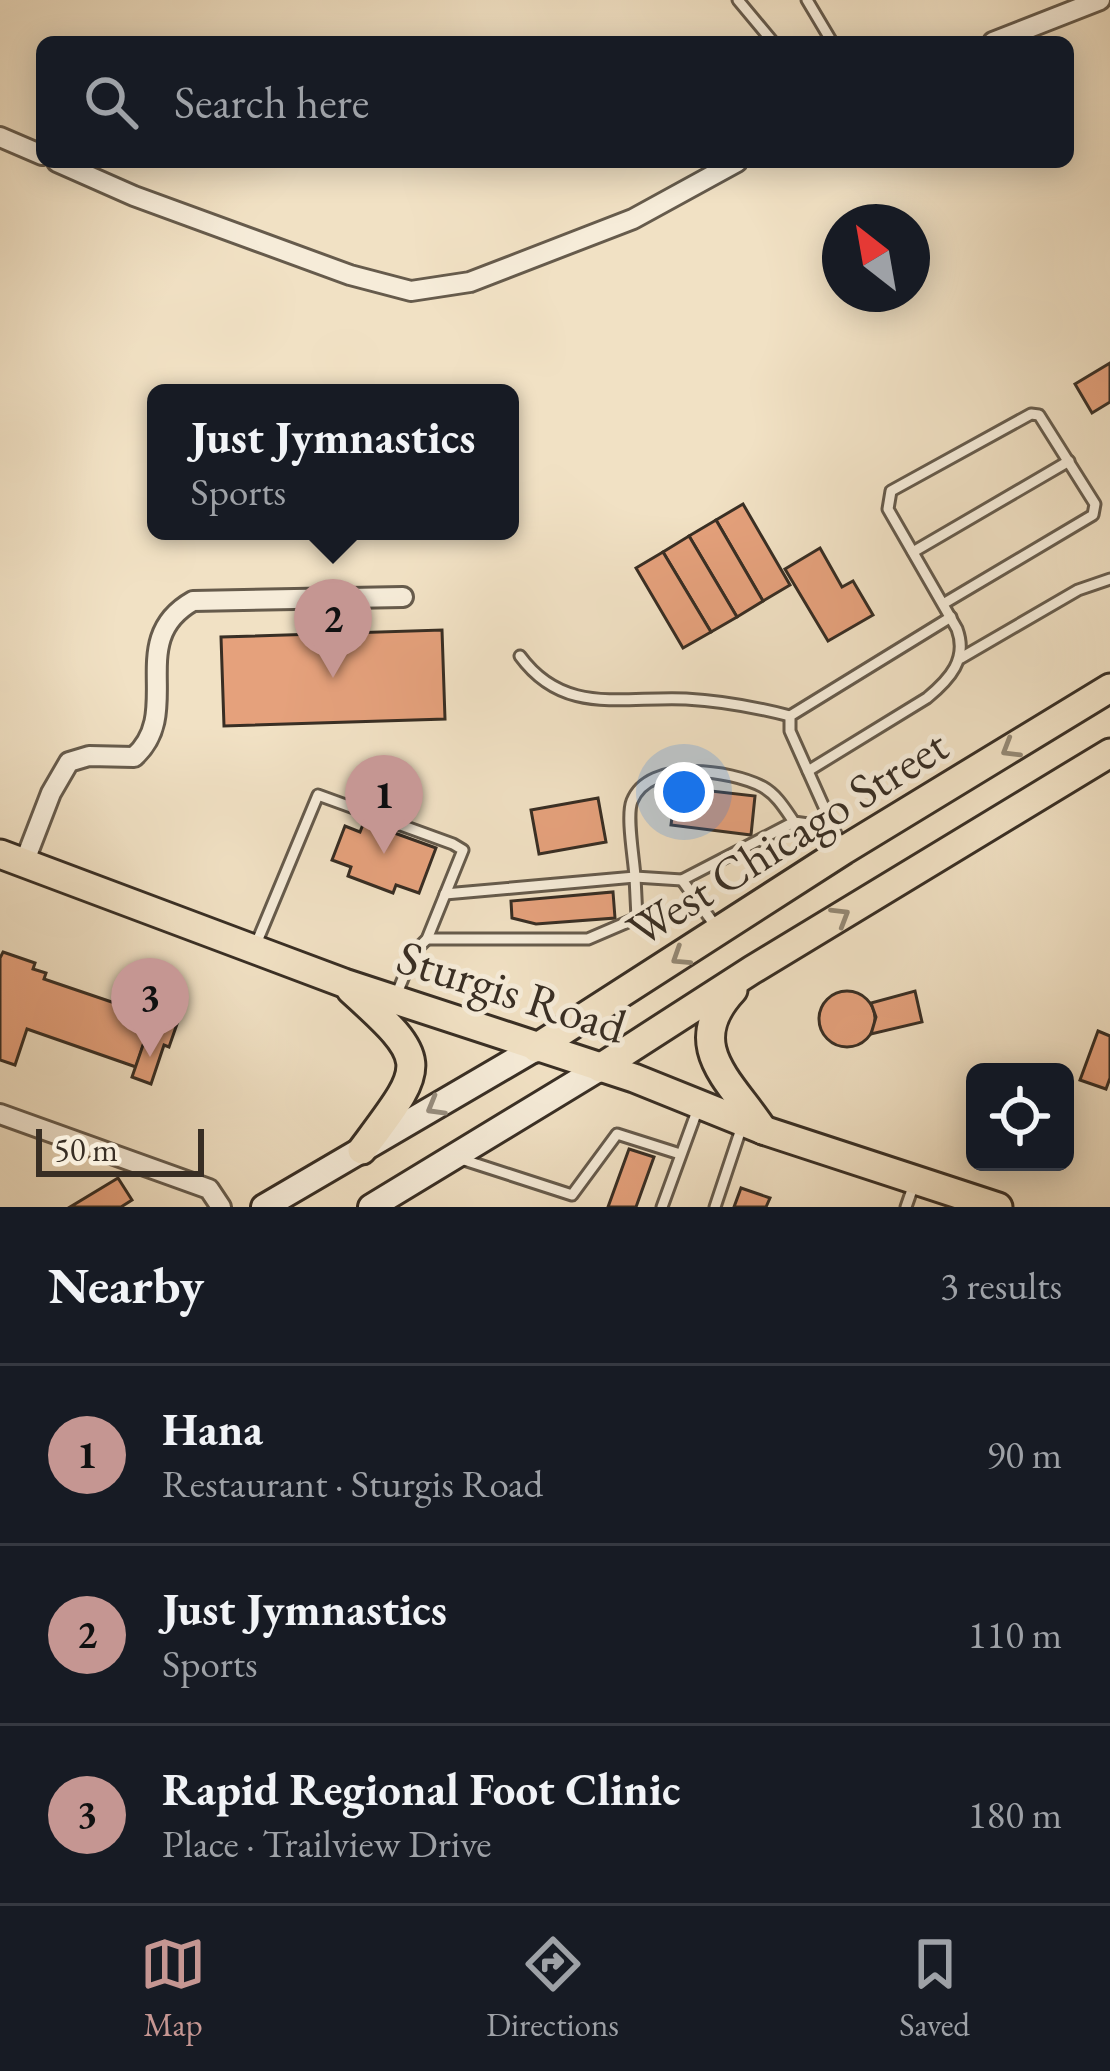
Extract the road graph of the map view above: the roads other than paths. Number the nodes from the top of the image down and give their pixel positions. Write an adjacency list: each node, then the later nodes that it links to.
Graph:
1 (738, 0): 4 (lane)
2 (807, 0): 5 (lane)
3 (1100, 0): 6 (street)
4 (768, 36)
5 (828, 36)
6 (1008, 36)
7 (0, 137): 8 (street)
8 (36, 152)
9 (71, 168): 10 (street)
10 (725, 168)
11 (1069, 461): 12 (lane); 12 (lane); 15 (lane)
12 (913, 552): 15 (lane)
13 (1110, 579): 18 (lane)
14 (403, 597): 27 (street)
15 (943, 604): 16 (lane)
16 (951, 617): 18 (lane); 20 (lane)
17 (520, 656): 20 (lane)
18 (961, 658): 23 (lane)
19 (1110, 688): 26 (main road, West Chicago Street, one-way to 26)
20 (790, 716): 23 (lane)
21 (1110, 735): 24 (main road)
22 (1110, 753): 24 (main road, West Chicago Street)
23 (808, 771): 26 (lane)
24 (1022, 806): 34 (main road, West Chicago Street, one-way to 24)
25 (794, 822): 26 (lane); 28 (lane); 29 (lane)
26 (837, 838): 31 (main road, West Chicago Street)
27 (12, 858): 33 (main road, Sturgis Road)
28 (634, 878): 29 (lane); 30 (lane); 32 (lane)
29 (682, 880): 31 (lane)
30 (445, 894): 32 (lane); 33 (lane)
31 (720, 932): 37 (main road, West Chicago Street, one-way to 37)
32 (427, 939): 36 (lane)
33 (254, 949): 35 (main road, Sturgis Road)
34 (752, 970): 38 (main road, West Chicago Street); 41 (main road)
35 (344, 983): 36 (main road, Sturgis Road); 42 (main road)
36 (394, 1000): 37 (main road, Sturgis Road)
37 (536, 1048): 38 (main road, Sturgis Road); 42 (main road, West Chicago Street, one-way to 42)
38 (600, 1068): 39 (main road, Sturgis Road); 44 (main road, West Chicago Street)
39 (699, 1104): 41 (main road, Sturgis Road); 43 (lane)
40 (0, 1114): 46 (street)
41 (753, 1125): 45 (main road, Sturgis Road); 50 (lane)
42 (362, 1150): 47 (main road, West Chicago Street)
43 (680, 1154): 44 (lane); 49 (lane)
44 (455, 1156): 48 (main road, West Chicago Street)
45 (916, 1179): 51 (lane); 52 (main road, Sturgis Road)
46 (221, 1207)
47 (264, 1207)
48 (371, 1207)
49 (662, 1207)
50 (715, 1207)
51 (906, 1207)
52 (996, 1207)

